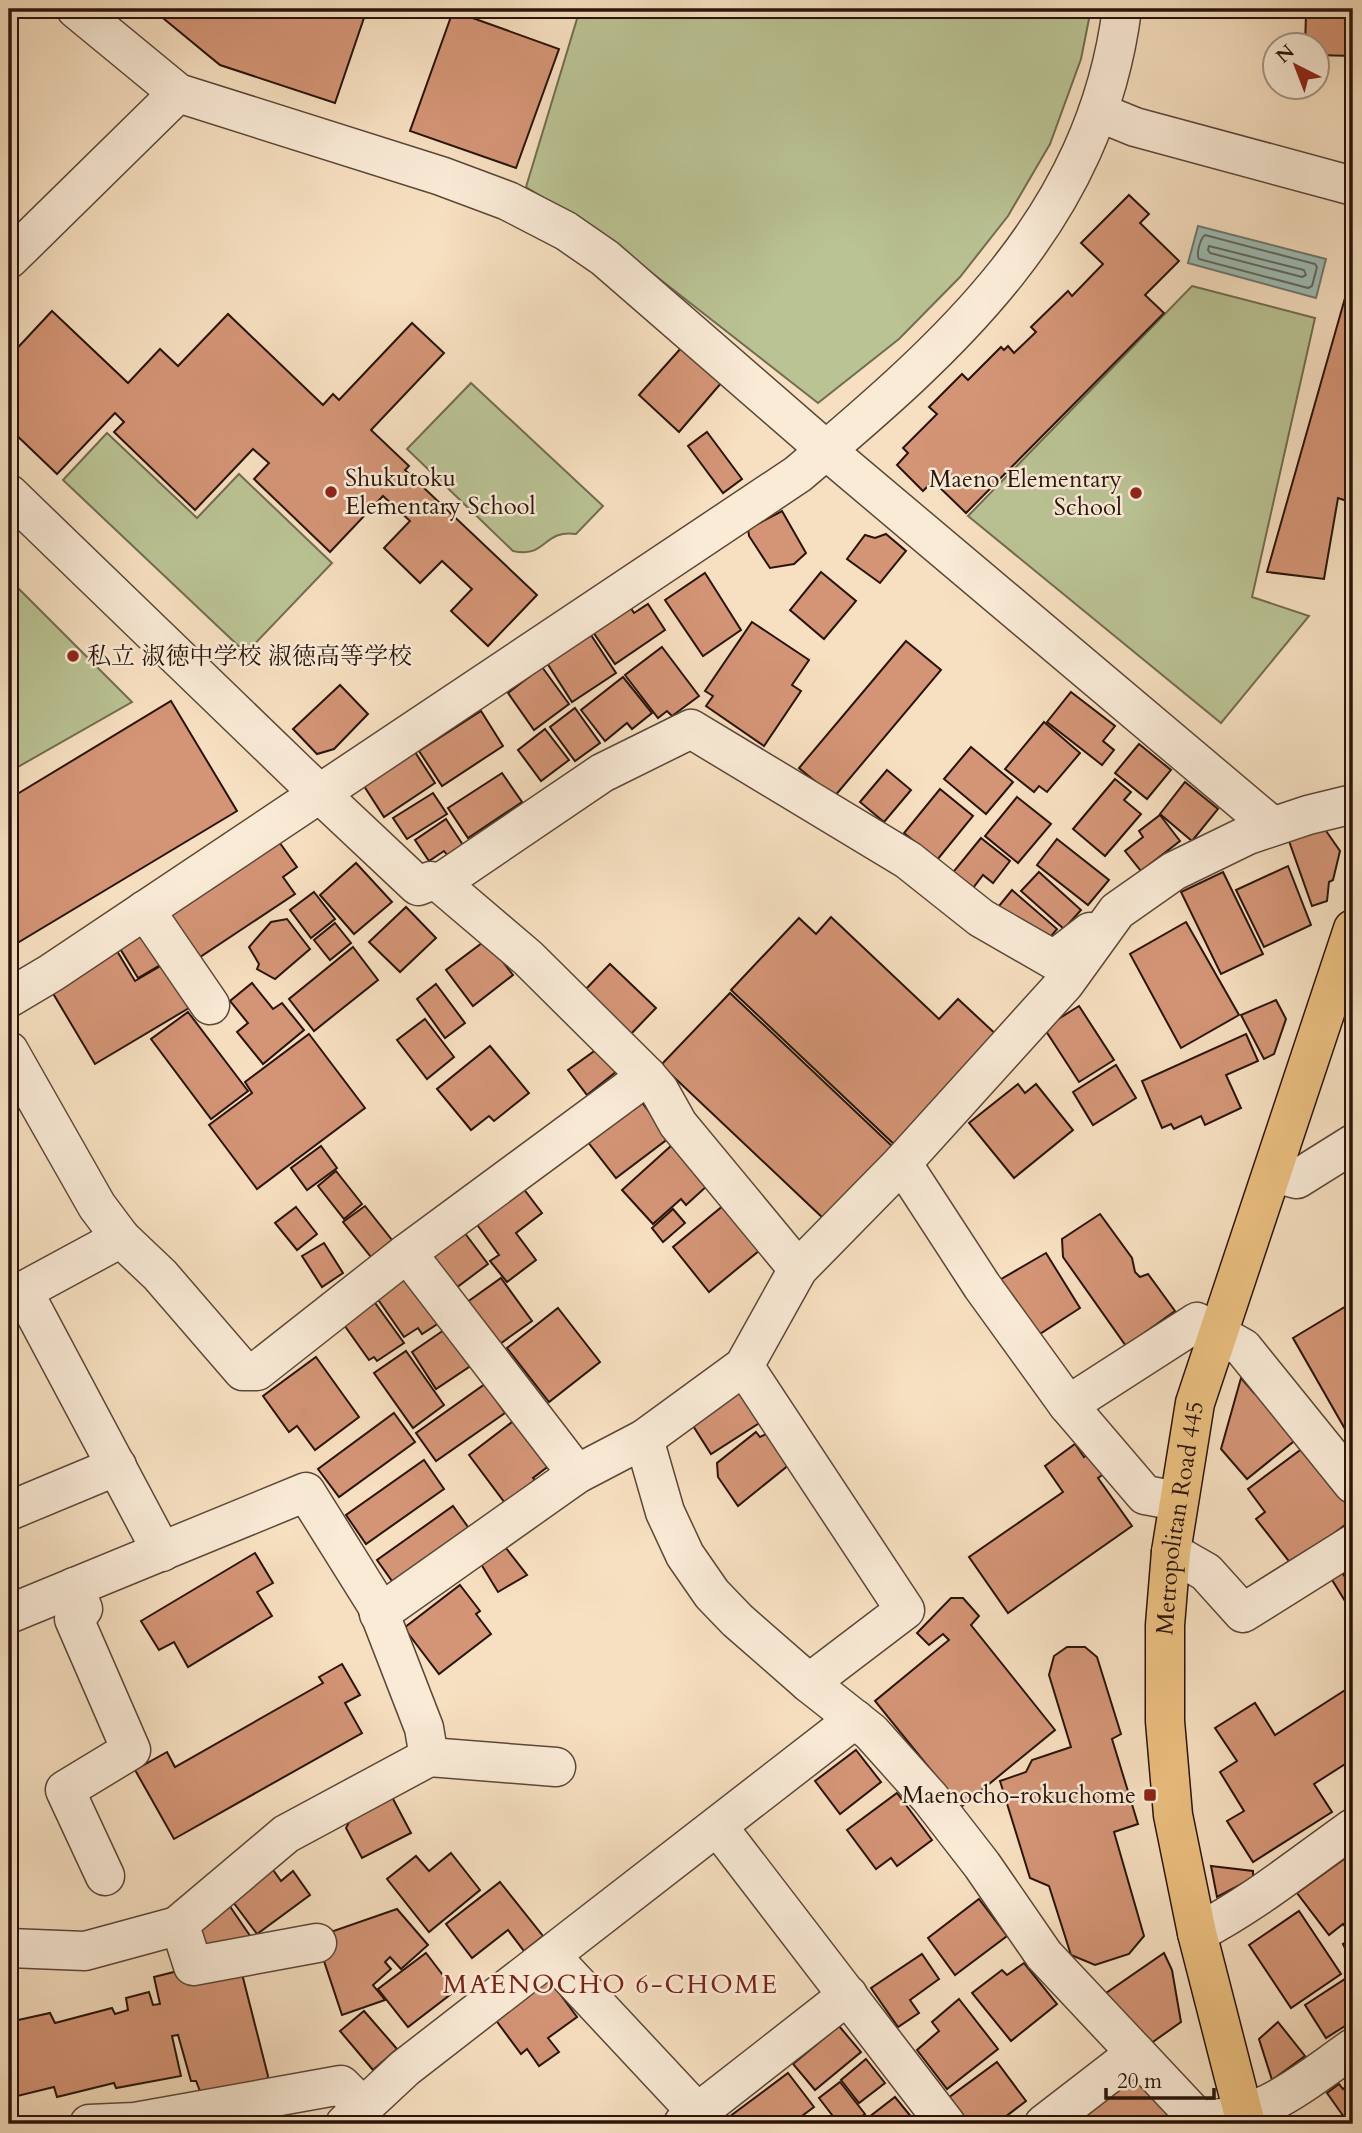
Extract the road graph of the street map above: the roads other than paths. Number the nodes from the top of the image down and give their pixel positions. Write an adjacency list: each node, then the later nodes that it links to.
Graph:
1 (76, 9): 3 (street)
2 (1122, 9): 4 (street)
3 (178, 93): 6 (street); 7 (street)
4 (1098, 112): 5 (street); 7 (street)
5 (1353, 186)
6 (9, 259)
7 (826, 450): 9 (street); 11 (street)
8 (9, 494): 9 (street)
9 (319, 793): 12 (street); 13 (street)
10 (1353, 804): 11 (street)
11 (1272, 826): 14 (street)
12 (427, 882): 14 (street); 19 (street)
13 (145, 910): 16 (street); 17 (street)
14 (1117, 911): 21 (street)
15 (1353, 929): 22 (main road, Metropolitan Road 445)
16 (9, 998)
17 (210, 1005)
18 (9, 1051): 23 (street)
19 (647, 1076): 24 (street); 25 (street)
20 (1353, 1144): 22 (street)
21 (902, 1163): 25 (street); 28 (street)
22 (1273, 1173): 26 (main road, Metropolitan Road 445)
23 (121, 1238): 24 (street); 30 (street)
24 (407, 1253): 31 (street)
25 (798, 1269): 27 (street)
26 (1217, 1331): 28 (street); 32 (street); 33 (main road, Metropolitan Road 445)
27 (744, 1366): 29 (street); 41 (street)
28 (1068, 1405): 33 (street)
29 (644, 1439): 31 (street); 41 (street)
30 (117, 1466): 34 (street); 36 (street)
31 (577, 1474): 40 (street)
32 (1353, 1484)
33 (1178, 1501): 37 (main road, Metropolitan Road 445)
34 (9, 1511)
35 (1353, 1544): 37 (street)
36 (162, 1552): 38 (street); 40 (street)
37 (1171, 1552): 49 (main road, Metropolitan Road 445)
38 (74, 1587): 39 (street); 47 (street)
39 (9, 1614)
40 (379, 1614): 43 (street)
41 (809, 1683): 42 (street)
42 (855, 1719): 45 (street); 55 (street)
43 (429, 1757): 44 (street); 48 (street)
44 (556, 1767)
45 (718, 1827): 52 (street); 53 (street)
46 (1353, 1828): 49 (street)
47 (105, 1876)
48 (177, 1926): 50 (street); 51 (street)
49 (1197, 1933): 57 (main road, Metropolitan Road 445)
50 (317, 1943)
51 (9, 1948)
52 (551, 1956): 56 (street); 58 (street)
53 (848, 1995): 58 (street); 60 (street)
54 (1353, 2048): 57 (street)
55 (1136, 2053): 57 (street); 61 (street)
56 (354, 2116): 59 (street)
57 (1244, 2120)
58 (696, 2121)
59 (89, 2124)
60 (947, 2124)
61 (1044, 2124)

